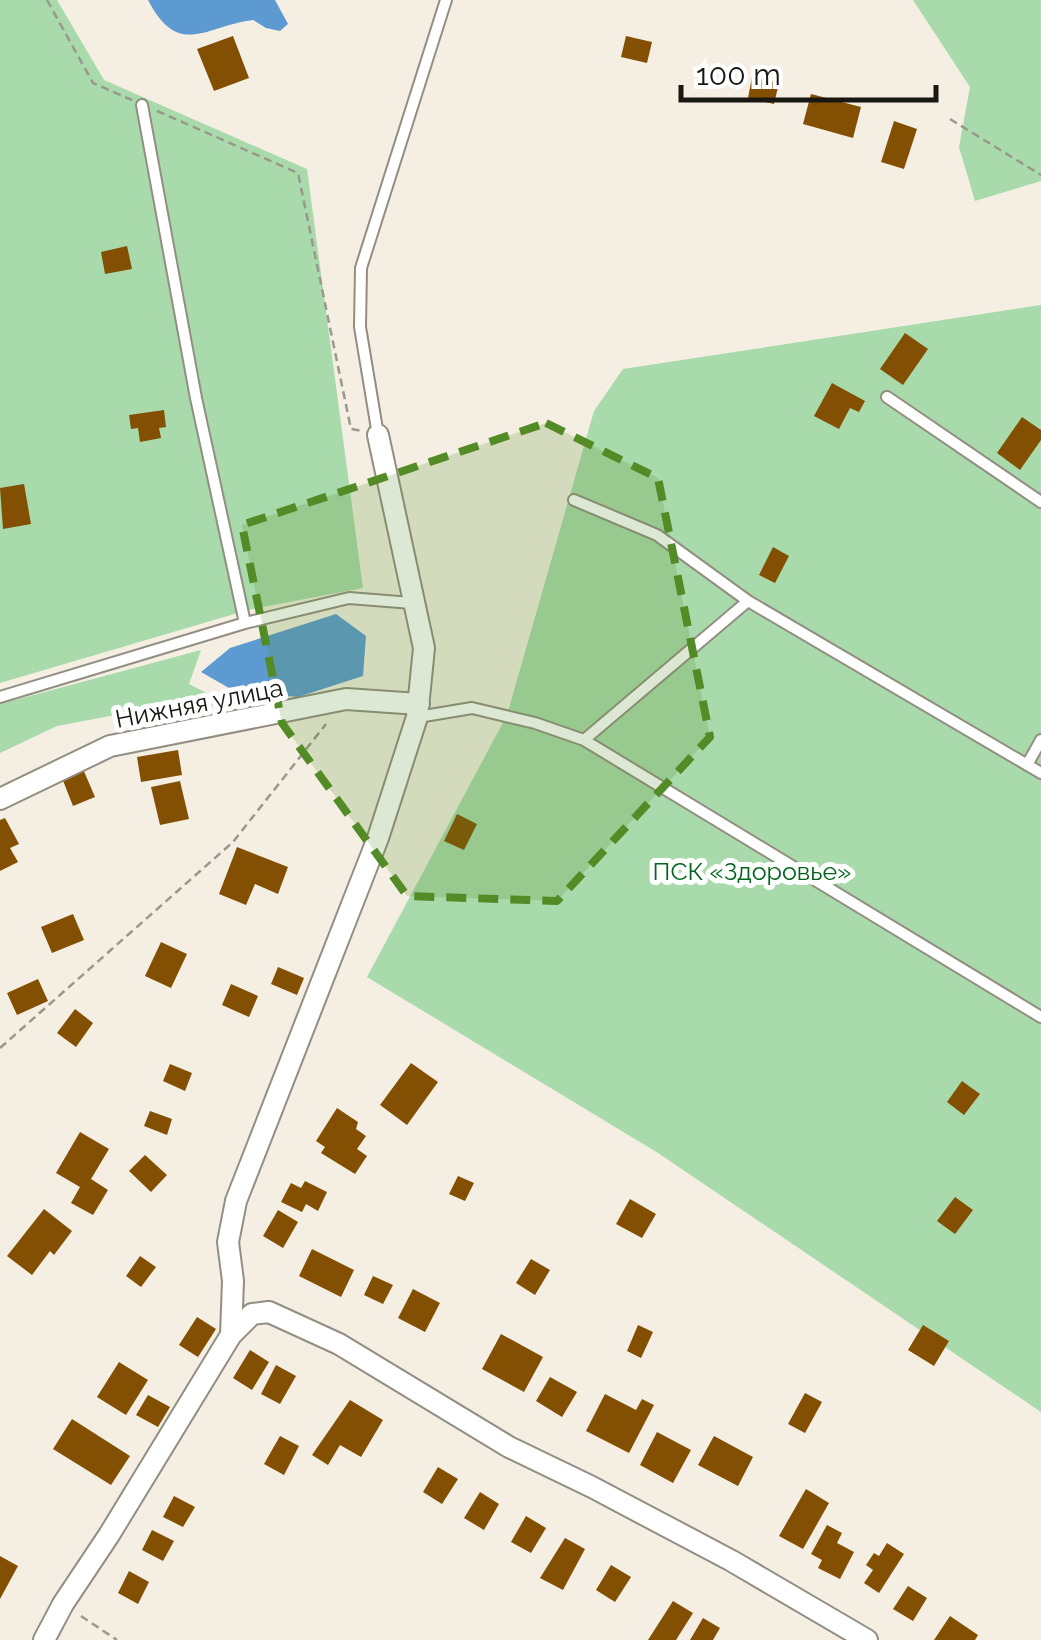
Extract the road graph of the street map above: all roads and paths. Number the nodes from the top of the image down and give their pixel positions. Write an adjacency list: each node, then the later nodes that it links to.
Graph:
1 (47, 0): 3 (path)
2 (446, 0): 7 (lane)
3 (142, 105): 7 (path); 12 (lane)
4 (950, 119): 5 (path)
5 (1041, 175)
6 (887, 397): 9 (lane)
7 (378, 434): 11 (street)
8 (574, 500): 10 (lane)
9 (1041, 502)
10 (748, 601): 16 (lane); 18 (lane)
11 (412, 603): 12 (lane); 15 (street)
12 (245, 623): 13 (lane)
13 (0, 697)
14 (346, 699): 15 (street, Нижняя улица); 20 (street, Нижняя улица); 22 (path)
15 (418, 710): 16 (lane); 23 (street)
16 (584, 740): 21 (lane)
17 (1041, 740): 18 (lane)
18 (1027, 765): 19 (lane)
19 (1041, 773)
20 (0, 799)
21 (1041, 1018)
22 (0, 1048)
23 (231, 1335): 24 (street); 27 (street)
24 (63, 1604): 25 (street); 26 (path)
25 (44, 1640)
26 (117, 1640)
27 (867, 1640)

